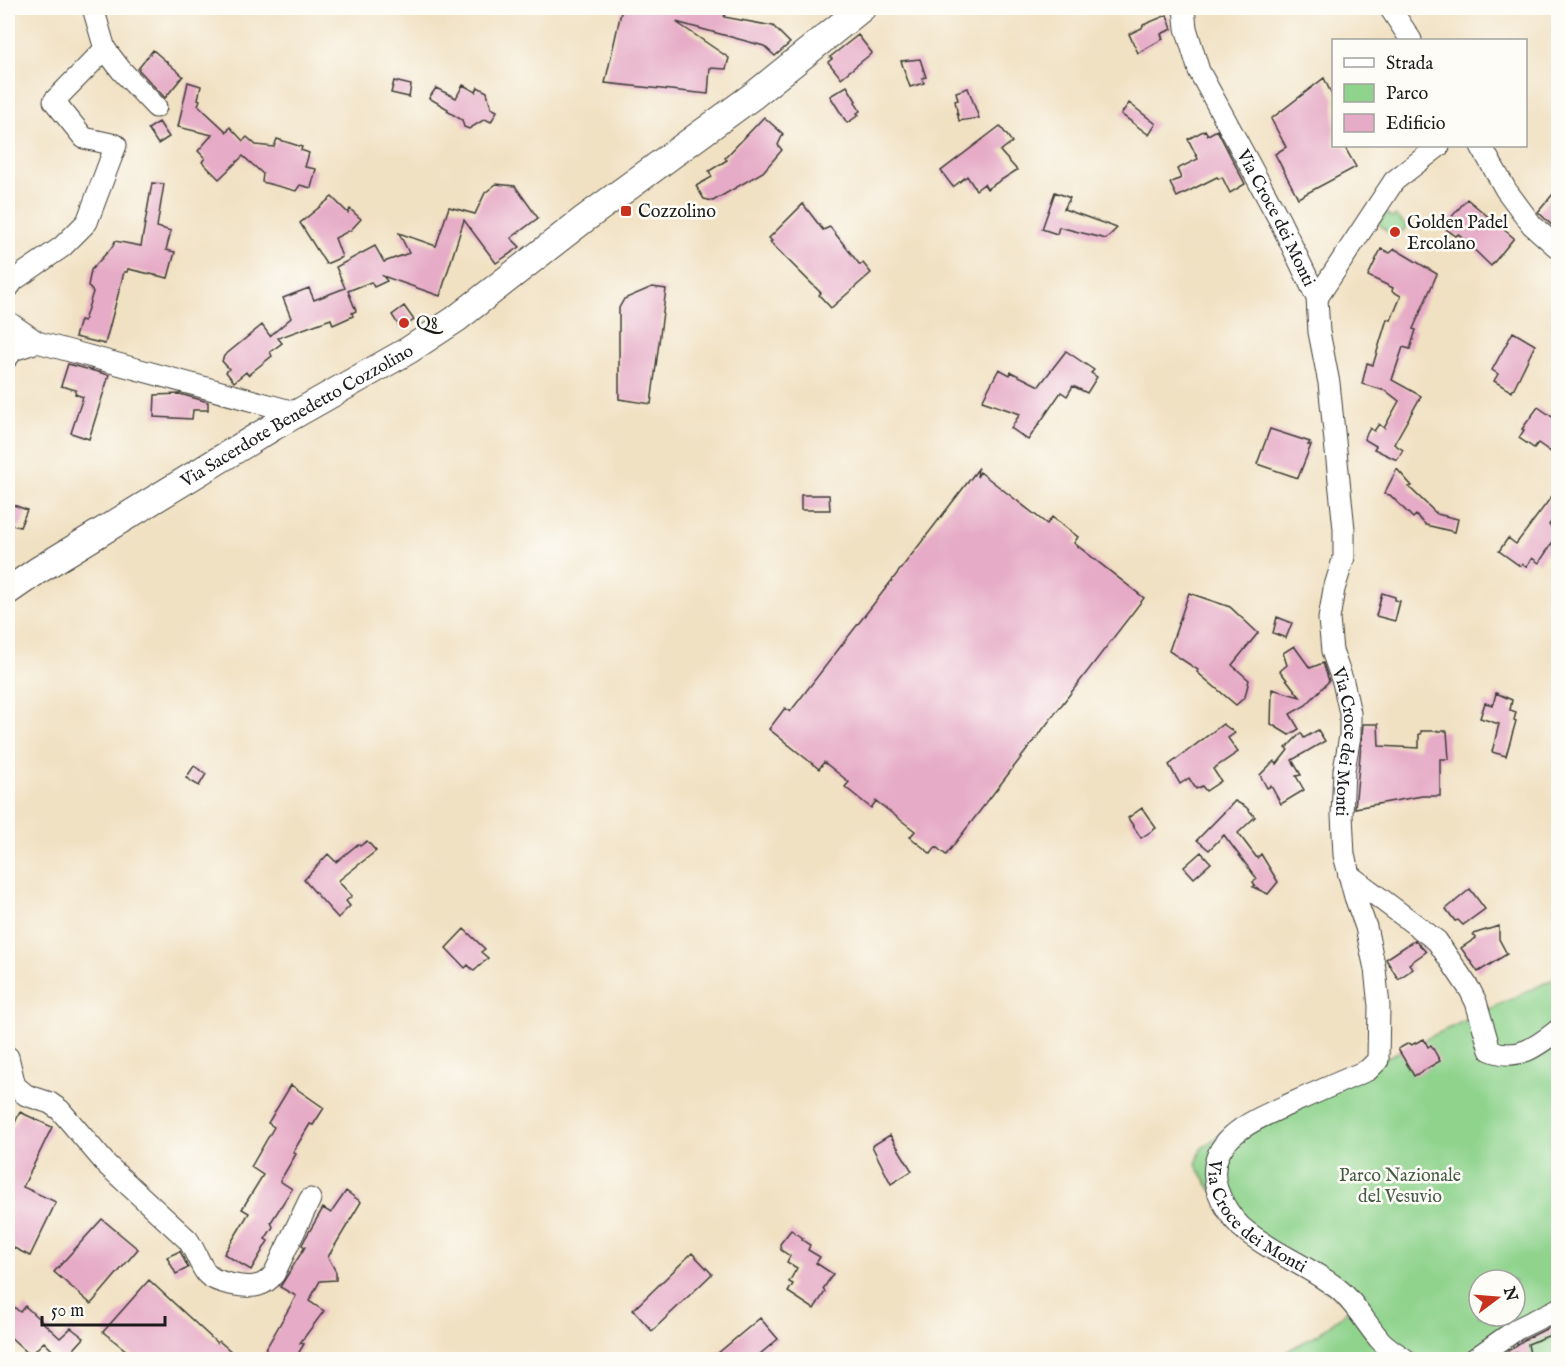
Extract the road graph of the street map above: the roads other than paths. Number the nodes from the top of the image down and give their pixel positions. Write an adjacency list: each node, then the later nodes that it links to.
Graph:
1 (93, 8): 6 (street)
2 (862, 8): 16 (main road, Via Sacerdote Benedetto Cozzolino)
3 (1184, 8): 12 (street, Via Croce dei Monti)
4 (1390, 8): 5 (street)
5 (1410, 39)
6 (105, 49): 7 (street); 11 (street)
7 (156, 107)
8 (1438, 147): 12 (street)
9 (1482, 147): 10 (street)
10 (1558, 248)
11 (8, 288)
12 (1317, 298): 18 (street, Via Croce dei Monti)
13 (8, 322): 14 (street)
14 (37, 342): 15 (street); 16 (street)
15 (8, 357)
16 (298, 413): 17 (main road, Via Sacerdote Benedetto Cozzolino)
17 (8, 591)
18 (1349, 875): 19 (street); 23 (street, Via Croce dei Monti)
19 (1558, 1030)
20 (8, 1057): 21 (street)
21 (310, 1199)
22 (1558, 1309): 24 (street)
23 (1406, 1359)
24 (1473, 1359)

